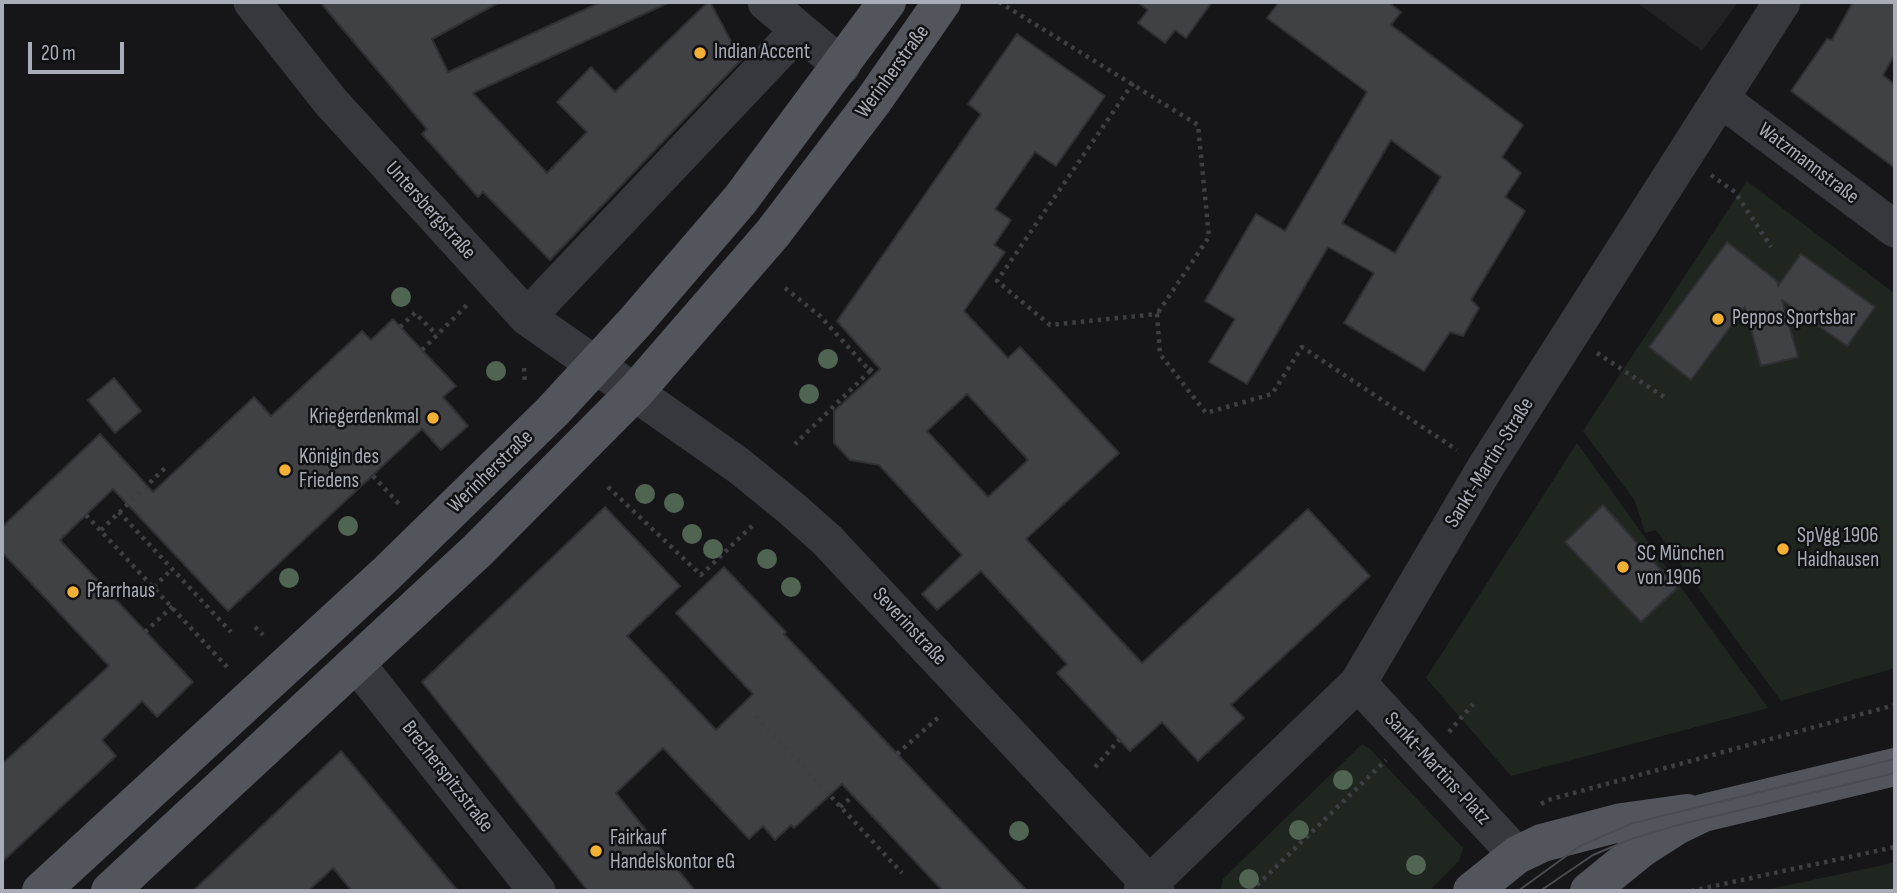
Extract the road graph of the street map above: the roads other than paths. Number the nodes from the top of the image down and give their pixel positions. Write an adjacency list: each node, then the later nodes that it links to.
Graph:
1 (252, 2): 10 (street, Untersbergstraße)
2 (766, 2): 6 (street)
3 (887, 2): 7 (main road, Werinherstraße)
4 (942, 2): 12 (main road, Werinherstraße)
5 (1782, 2): 8 (street, Sankt-Martin-Straße)
6 (798, 31): 7 (street); 10 (street)
7 (842, 66): 11 (main road, Werinherstraße)
8 (1721, 99): 9 (street, Watzmannstraße); 14 (street, Sankt-Martin-Straße)
9 (1895, 229)
10 (527, 317): 11 (street, Untersbergstraße)
11 (596, 365): 12 (street, Untersbergstraße); 19 (main road, Werinherstraße)
12 (636, 391): 13 (main road, Werinherstraße); 18 (street, Severinstraße)
13 (356, 663): 20 (main road, Werinherstraße); 21 (street, Brecherspitzstraße)
14 (1357, 683): 17 (street, Sankt-Martins-Platz); 18 (street, Sankt-Martin-Straße)
15 (1895, 767): 16 (main road)
16 (1713, 810): 17 (main road); 23 (main road)
17 (1517, 855): 22 (main road)
18 (1149, 889)
19 (41, 891)
20 (110, 891)
21 (537, 891)
22 (1472, 891)
23 (1589, 891)

